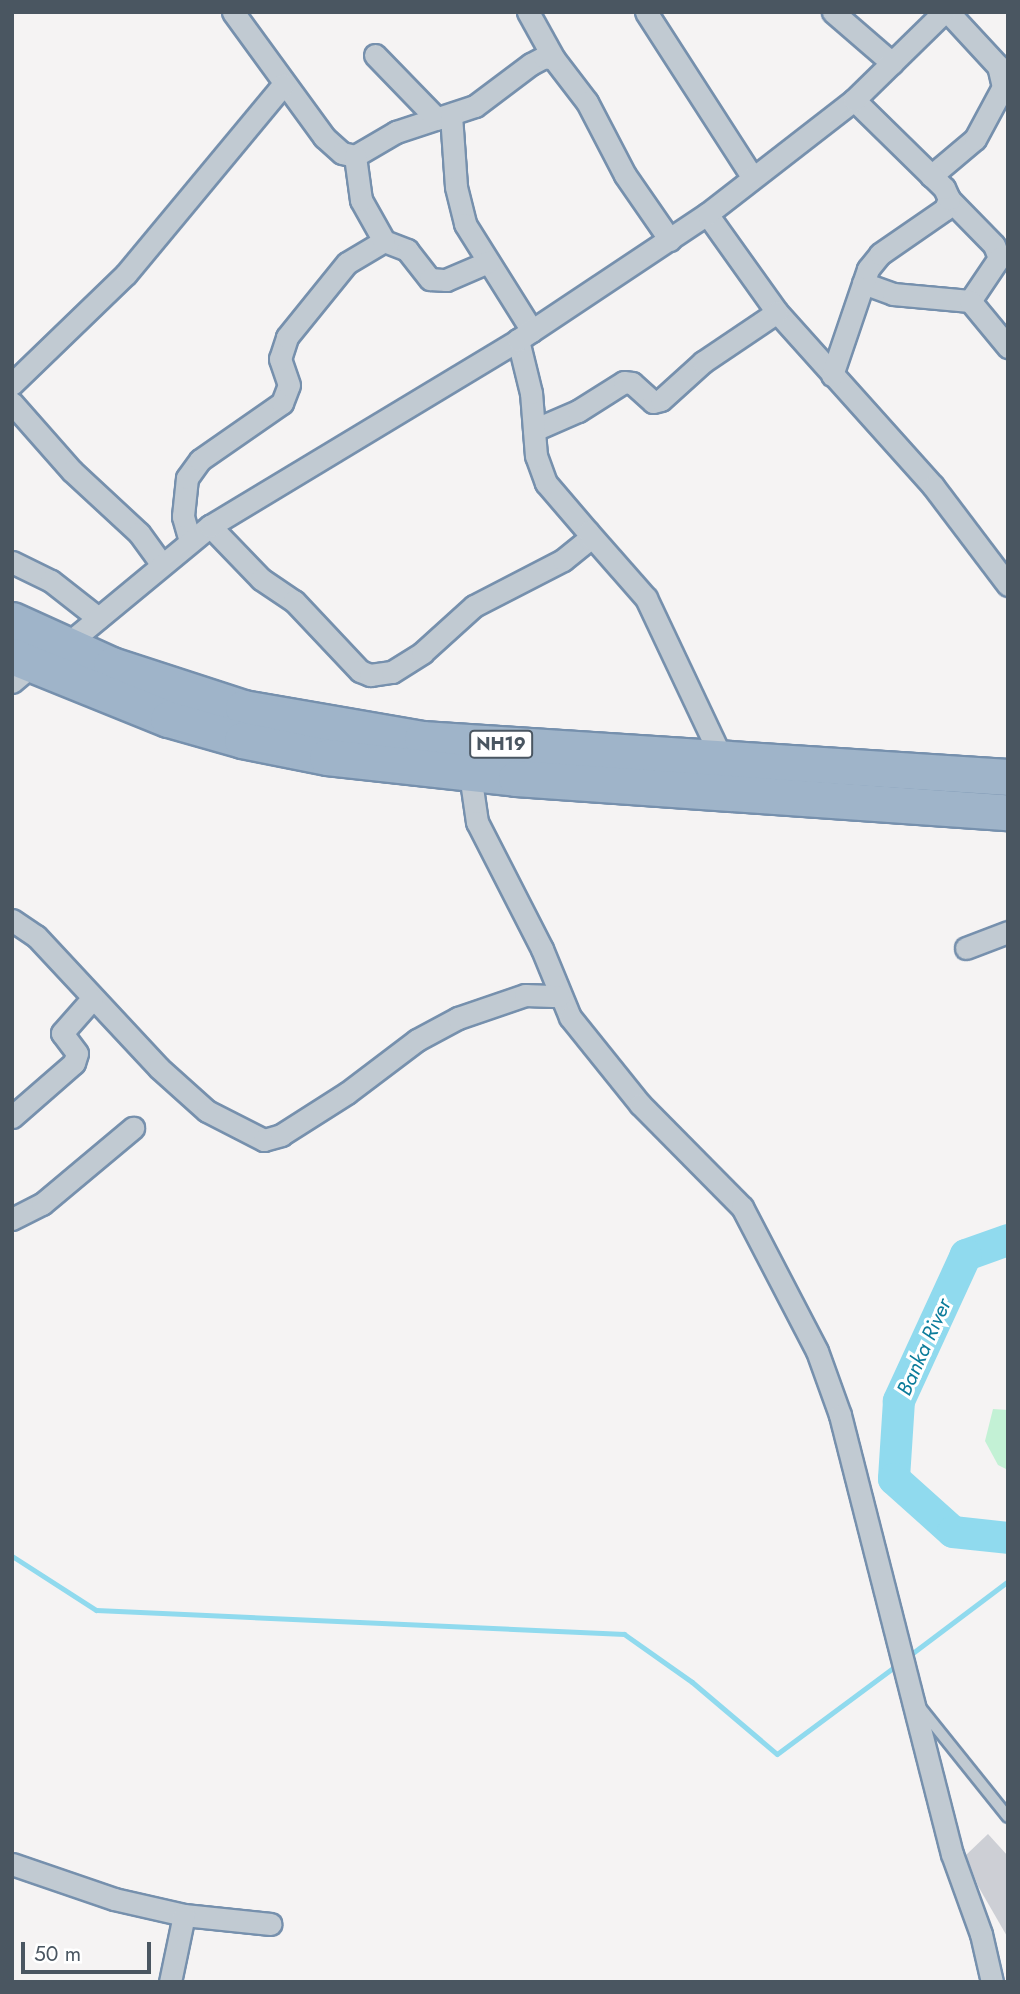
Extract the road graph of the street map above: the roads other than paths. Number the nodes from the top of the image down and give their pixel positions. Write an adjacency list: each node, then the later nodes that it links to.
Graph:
1 (233, 12): 9 (street)
2 (528, 12): 7 (street)
3 (646, 12): 14 (street)
4 (833, 12): 8 (street)
5 (946, 12): 8 (street); 13 (street)
6 (375, 55): 11 (street)
7 (554, 59): 11 (street); 17 (street)
8 (892, 63): 10 (street)
9 (284, 85): 12 (street); 26 (street)
10 (854, 100): 13 (street); 14 (street)
11 (444, 117): 12 (street); 19 (street)
12 (355, 156): 18 (street)
13 (931, 176): 15 (street)
14 (753, 178): 16 (street)
15 (949, 199): 20 (street); 21 (street)
16 (707, 214): 17 (street); 22 (street)
17 (670, 240): 23 (street)
18 (384, 241): 19 (street); 31 (street)
19 (488, 262): 23 (street)
20 (863, 283): 21 (street); 25 (street)
21 (970, 301): 24 (street)
22 (777, 312): 25 (street); 28 (street)
23 (525, 336): 28 (street); 29 (street)
24 (1008, 347)
25 (832, 375): 34 (street)
26 (12, 384)
27 (12, 404): 33 (street)
28 (534, 430): 30 (street)
29 (210, 526): 30 (street); 31 (street)
30 (588, 532): 39 (street)
31 (190, 541): 33 (street)
32 (12, 562): 35 (street)
33 (162, 565): 35 (street)
34 (1008, 585)
35 (98, 618): 37 (street)
36 (12, 620): 37 (highway, NH19)
37 (66, 645): 39 (highway, NH19)
38 (19, 668): 40 (highway, NH19)
39 (722, 760): 41 (highway, NH19)
40 (470, 774): 42 (highway, NH19); 46 (street)
41 (1008, 777)
42 (1008, 812)
43 (12, 920): 47 (street)
44 (1008, 932): 45 (street)
45 (966, 948)
46 (559, 996): 47 (street); 51 (street)
47 (92, 999): 48 (street)
48 (12, 1117)
49 (133, 1128): 50 (street)
50 (12, 1219)
51 (913, 1699): 52 (lane); 57 (street)
52 (1008, 1817)
53 (12, 1864): 54 (street)
54 (184, 1915): 55 (street); 56 (street)
55 (271, 1924)
56 (170, 1982)
57 (992, 1982)

